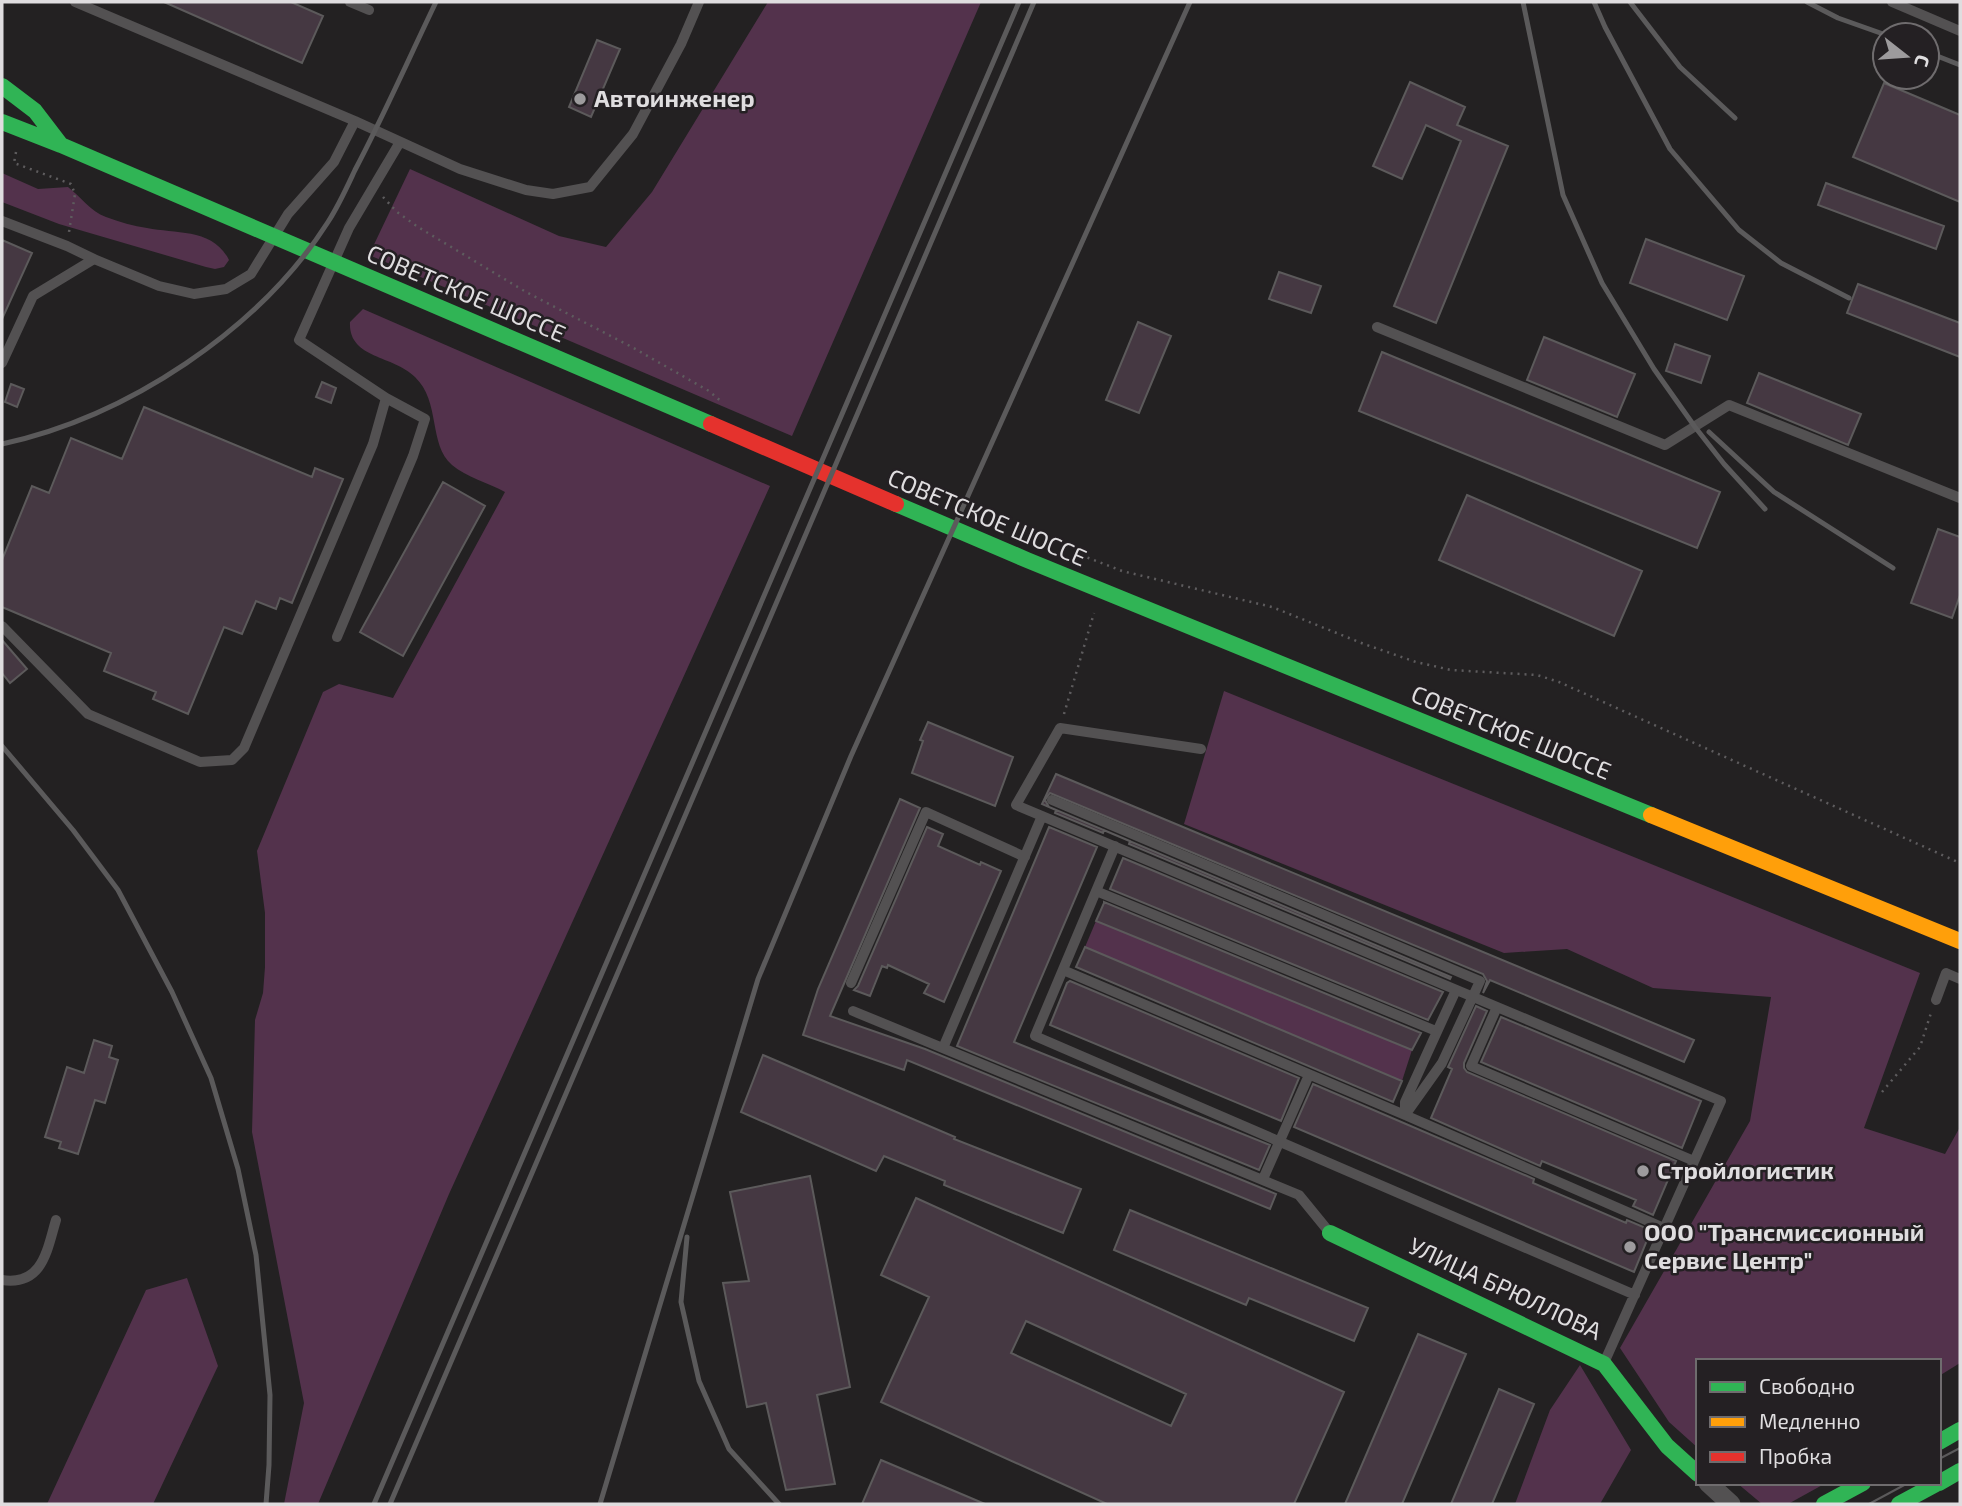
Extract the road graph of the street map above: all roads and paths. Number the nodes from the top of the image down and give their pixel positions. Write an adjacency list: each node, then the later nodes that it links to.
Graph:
1 (75, 2): 8 (lane)
2 (349, 2): 5 (lane)
3 (699, 2): 11 (lane)
4 (1892, 2): 6 (lane)
5 (369, 9)
6 (1960, 31)
7 (2, 86): 12 (main road)
8 (355, 121): 11 (lane); 16 (lane)
9 (2, 122): 10 (main road, СОВЕТСКОЕ ШОССЕ)
10 (22, 130): 12 (main road, СОВЕТСКОЕ ШОССЕ); 15 (path)
11 (400, 142): 13 (lane)
12 (61, 145): 34 (main road, СОВЕТСКОЕ ШОССЕ)
13 (378, 180): 19 (lane); 20 (path)
14 (2, 221): 15 (lane)
15 (67, 246): 16 (lane)
16 (94, 260): 18 (lane)
17 (1377, 327): 21 (lane)
18 (2, 363)
19 (386, 398): 24 (lane); 25 (lane)
20 (728, 407)
21 (1960, 498)
22 (1081, 555): 32 (path)
23 (1096, 606): 26 (path)
24 (2, 626)
25 (337, 638)
26 (1060, 728): 27 (lane); 29 (lane)
27 (1201, 749)
28 (1052, 800): 46 (lane)
29 (1042, 816): 30 (lane); 31 (lane)
30 (1115, 846): 33 (lane); 38 (lane)
31 (1025, 857): 37 (lane); 43 (lane)
32 (1960, 863)
33 (1096, 891): 35 (lane); 42 (lane)
34 (1960, 941)
35 (1063, 970): 44 (lane); 47 (lane)
36 (1960, 979): 39 (lane)
37 (851, 983)
38 (1456, 990): 40 (lane); 42 (lane)
39 (1936, 1000): 45 (path)
40 (1497, 1007): 48 (lane); 48 (lane)
41 (853, 1011): 43 (lane)
42 (1436, 1031): 46 (lane)
43 (943, 1048): 49 (lane)
44 (1309, 1075): 46 (lane); 47 (lane)
45 (1882, 1092)
46 (1405, 1115): 51 (lane)
47 (1280, 1142): 49 (lane); 54 (lane)
48 (1694, 1161): 51 (lane)
49 (1263, 1179): 52 (lane)
50 (56, 1220): 53 (lane)
51 (1664, 1228): 54 (lane)
52 (1330, 1233): 55 (main road, УЛИЦА БРЮЛЛОВА)
53 (2, 1280)
54 (1635, 1295): 55 (lane)
55 (1604, 1364): 59 (main road, УЛИЦА БРЮЛЛОВА)
56 (1960, 1430): 57 (main road)
57 (1941, 1441)
58 (1960, 1471): 60 (main road)
59 (1696, 1472)
60 (1941, 1482)
61 (1710, 1485): 65 (street)
62 (1859, 1485): 66 (main road)
63 (1936, 1485): 64 (main road)
64 (1908, 1502)
65 (1731, 1504)
66 (1824, 1504)

